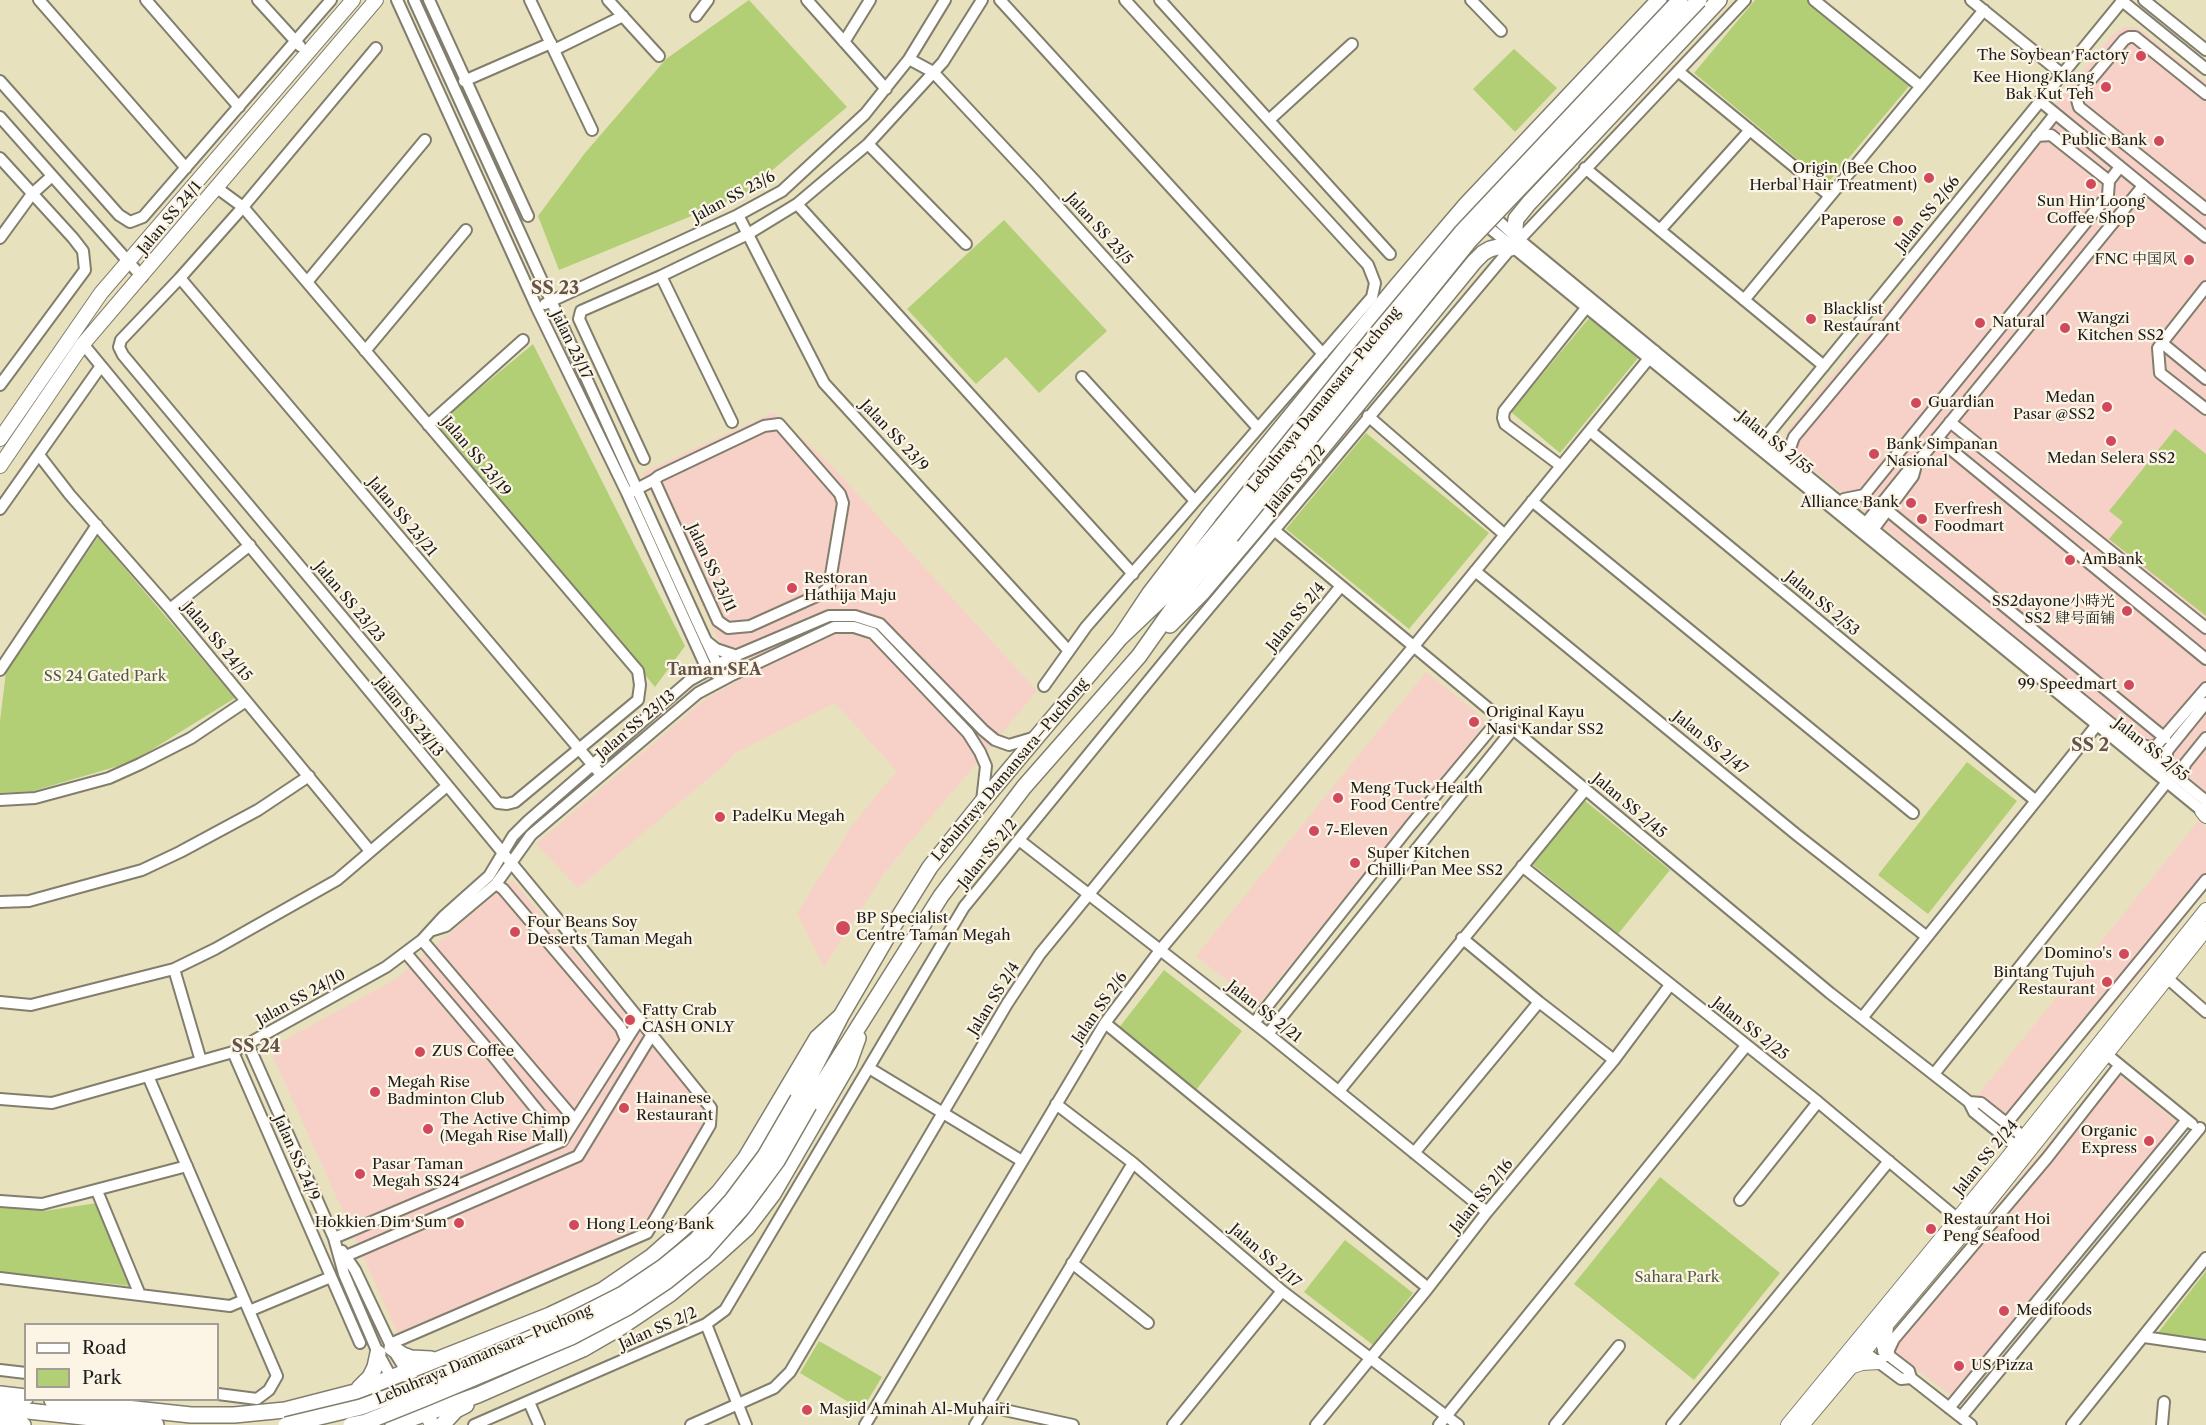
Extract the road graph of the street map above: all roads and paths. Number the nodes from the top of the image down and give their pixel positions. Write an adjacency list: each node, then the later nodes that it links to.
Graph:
1 (39, 0): 64 (street)
2 (146, 0): 53 (street)
3 (258, 0): 34 (street)
4 (331, 0): 34 (street)
5 (353, 0): 40 (main road, Jalan SS 24/1)
6 (376, 0): 70 (main road, Jalan SS 24/1)
7 (397, 0): 98 (street, Jalan 23/17)
8 (414, 0): 97 (street, Jalan 23/17)
9 (429, 0): 48 (street)
10 (530, 0): 37 (street)
11 (608, 0): 31 (street)
12 (708, 0): 32 (street)
13 (807, 0): 35 (street)
14 (870, 0): 35 (street)
15 (945, 0): 42 (street, Jalan SS 23/6)
16 (982, 0): 45 (street)
17 (1000, 0): 104 (street)
18 (1125, 0): 104 (street)
19 (1160, 0): 56 (street)
20 (1471, 0): 33 (street)
21 (1659, 0): 67 (highway)
22 (1680, 0): 137 (highway, Lebuhraya Damansara–Puchong, bridge)
23 (1699, 0): 137 (highway, Lebuhraya Damansara–Puchong, bridge)
24 (1719, 0): 74 (highway)
25 (1745, 0): 44 (street, Jalan SS 2/2)
26 (1814, 0): 49 (street)
27 (1971, 0): 30 (street)
28 (2122, 0): 43 (street); 46 (street, Jalan SS 2/66)
29 (2144, 0): 39 (street)
30 (1984, 10): 46 (street); 49 (street)
31 (623, 16): 37 (street); 41 (street)
32 (696, 16)
33 (1501, 31)
34 (297, 41): 40 (street); 53 (street)
35 (844, 42): 50 (street)
36 (1352, 44): 56 (street)
37 (552, 47): 48 (street); 57 (street)
38 (376, 48): 76 (street)
39 (2206, 50)
40 (307, 54): 90 (main road, Jalan SS 24/1)
41 (660, 56)
42 (909, 59): 45 (street, Jalan SS 23/5); 50 (street, Jalan SS 23/6)
43 (2206, 69)
44 (1678, 71): 58 (street); 65 (street, Jalan SS 2/2)
45 (933, 72): 61 (street); 116 (street, Jalan SS 23/5)
46 (2062, 74): 52 (street, Jalan SS 2/66)
47 (0, 81): 64 (street)
48 (464, 81): 79 (street)
49 (1920, 86): 72 (street)
50 (886, 89): 78 (street, Jalan SS 23/6)
51 (2206, 94): 77 (street)
52 (2040, 101): 54 (street); 107 (street, Jalan SS 2/66)
53 (239, 107): 64 (street)
54 (2055, 114): 59 (street); 63 (street)
55 (0, 117): 66 (street)
56 (1269, 120): 89 (street)
57 (592, 130)
58 (1750, 130): 72 (street); 82 (street)
59 (2037, 136): 68 (street); 123 (street)
60 (425, 140): 94 (street)
61 (868, 144): 75 (street); 87 (street)
62 (0, 158): 71 (street)
63 (2120, 167): 68 (street); 69 (street)
64 (186, 168)
65 (1585, 168): 82 (street); 86 (street, Jalan SS 2/2)
66 (52, 176): 71 (street); 90 (street)
67 (1491, 179): 73 (highway); 74 (highway)
68 (2109, 182): 131 (street)
69 (2143, 186): 84 (street); 114 (street)
70 (217, 188): 76 (street, Jalan SS 23/19); 92 (main road, Jalan SS 24/1)
71 (32, 194): 85 (street); 110 (street)
72 (1830, 196): 96 (street)
73 (1469, 203): 80 (highway); 86 (street, Jalan SS 2/55)
74 (1529, 203): 86 (highway)
75 (797, 204): 83 (street); 141 (street)
76 (243, 207): 93 (street); 94 (street, Jalan SS 23/19)
77 (2206, 209)
78 (738, 215): 83 (street, Jalan SS 23/9); 97 (street, Jalan SS 23/6)
79 (528, 216)
80 (1448, 227): 88 (highway); 145 (highway)
81 (466, 230): 103 (street)
82 (1660, 230): 96 (street)
83 (748, 234): 91 (street); 148 (street, Jalan SS 23/9)
84 (2206, 237)
85 (0, 238)
86 (1516, 242): 88 (highway); 99 (street, Jalan SS 2/55); 105 (street, Jalan SS 2/55); 112 (street, Jalan SS 2/2)
87 (966, 244)
88 (1483, 253): 150 (highway)
89 (1390, 254)
90 (128, 261): 92 (street); 119 (main road, Jalan SS 24/1)
91 (661, 276): 113 (street); 122 (street)
92 (142, 277): 101 (main road, Jalan SS 24/1)
93 (180, 278): 168 (street, Jalan SS 23/21); 168 (street, Jalan SS 23/23)
94 (307, 282): 103 (street, Jalan SS 23/19)
95 (2206, 287): 102 (street)
96 (1744, 300): 107 (street)
97 (550, 301): 98 (street, Jalan SS 23/6); 128 (street, Jalan 23/17)
98 (537, 308): 128 (street, Jalan 23/17)
99 (1586, 308): 105 (street, Jalan SS 2/55); 126 (street)
100 (522, 340): 115 (street)
101 (83, 344): 106 (street, Jalan SS 24/13); 125 (main road, Jalan SS 24/1)
102 (2160, 345): 109 (street); 111 (street)
103 (365, 351): 115 (street, Jalan SS 23/19)
104 (1323, 354): 116 (street)
105 (1652, 355): 117 (street, Jalan SS 2/6); 120 (street, Jalan SS 2/55)
106 (101, 366): 121 (street); 139 (street, Jalan SS 24/13)
107 (1824, 366): 120 (street, Jalan SS 2/66)
108 (1082, 377): 129 (street)
109 (2206, 379)
110 (0, 385)
111 (2206, 409)
112 (1368, 416): 135 (street, Jalan SS 2/2); 138 (street)
113 (732, 422)
114 (1950, 422): 118 (street); 144 (street)
115 (428, 425): 168 (street, Jalan SS 23/19)
116 (1258, 428): 129 (street)
117 (1590, 431): 126 (street, Jalan SS 2/6); 178 (street, Jalan SS 2/53)
118 (1936, 438): 124 (street); 151 (street)
119 (0, 439)
120 (1760, 444): 123 (street, Jalan SS 2/55); 136 (street, Jalan SS 2/55)
121 (39, 455): 132 (street); 134 (street, Jalan SS 24/15)
122 (644, 459)
123 (1786, 459): 131 (street, Jalan SS 2/55)
124 (1917, 463): 133 (street); 136 (street)
125 (0, 466)
126 (1561, 466): 130 (street, Jalan SS 2/6)
127 (654, 480): 127 (street, Jalan SS 23/11); 128 (street, Jalan SS 23/11)
128 (632, 491): 146 (street, Jalan 23/17)
129 (1195, 501): 141 (street)
130 (1532, 501): 138 (street, Jalan SS 2/6); 181 (street)
131 (1840, 503): 136 (street, Jalan SS 2/55)
132 (0, 509)
133 (1887, 510): 136 (street); 165 (street)
134 (97, 525): 143 (street, Jalan SS 24/15); 153 (street)
135 (1274, 530): 142 (street, Jalan SS 2/45); 184 (street, Jalan SS 2/2)
136 (1866, 530): 162 (street, Jalan SS 2/55)
137 (1226, 531): 145 (highway, Lebuhraya Damansara–Puchong); 150 (highway, Lebuhraya Damansara–Puchong)
138 (1504, 535): 140 (street, Jalan SS 2/6)
139 (250, 544): 143 (street); 175 (street, Jalan SS 24/13)
140 (1475, 572): 147 (street, Jalan SS 2/6); 196 (street, Jalan SS 2/47)
141 (1132, 574): 148 (street)
142 (1341, 586): 147 (street, Jalan SS 2/45); 191 (street, Jalan SS 2/4)
143 (170, 609): 159 (street, Jalan SS 24/15)
144 (2206, 628)
145 (1120, 638): 164 (highway, Lebuhraya Damansara–Puchong)
146 (702, 643): 149 (street); 152 (street, Jalan 23/17); 155 (street)
147 (1413, 646): 161 (street, Jalan SS 2/45); 199 (street, Jalan SS 2/6)
148 (1068, 650): 156 (street)
149 (737, 656): 152 (street, Jalan SS 23/13); 164 (street, Jalan SS 23/13)
150 (1138, 656): 212 (highway, Lebuhraya Damansara–Puchong)
151 (2206, 659)
152 (713, 669): 154 (street); 155 (street, Jalan SS 23/13); 157 (street)
153 (0, 670)
154 (730, 676): 157 (street, Jalan SS 23/13); 179 (street, Jalan SS 23/13)
155 (690, 680): 169 (street, Jalan SS 23/13)
156 (1044, 686)
157 (708, 687): 171 (street, Jalan SS 23/13)
158 (2206, 688): 165 (street)
159 (246, 701): 172 (street, Jalan SS 24/15); 177 (street)
160 (2206, 703): 170 (street)
161 (1500, 718): 163 (street, Jalan SS 2/45); 211 (street)
162 (2100, 721): 167 (street, Jalan SS 2/55); 174 (street, Jalan SS 2/55); 178 (street)
163 (1513, 729): 176 (street, Jalan SS 2/45); 213 (street)
164 (1039, 736): 179 (highway, Lebuhraya Damansara–Puchong)
165 (2164, 738): 167 (street)
166 (2206, 738): 173 (street)
167 (2132, 740): 170 (street, Jalan SS 2/55)
168 (579, 749): 169 (street, Jalan SS 23/21)
169 (593, 765): 171 (street, Jalan SS 23/21); 182 (street, Jalan SS 23/13)
170 (2167, 769): 173 (street, Jalan SS 2/55)
171 (601, 774): 187 (street, Jalan SS 23/13)
172 (309, 776): 185 (street, Jalan SS 24/15); 192 (street)
173 (2181, 780): 180 (street, Jalan SS 2/55)
174 (2167, 782): 180 (street, Jalan SS 2/55); 224 (street)
175 (447, 786): 183 (street, Jalan SS 24/13); 185 (street)
176 (1586, 790): 188 (street); 208 (street, Jalan SS 2/45)
177 (0, 800)
178 (2036, 801): 196 (street)
179 (982, 802): 207 (highway, Lebuhraya Damansara–Puchong)
180 (2205, 810)
181 (1913, 813)
182 (513, 836): 183 (street); 186 (street, Jalan SS 23/13)
183 (490, 838): 186 (street, Jalan SS 24/13); 189 (street)
184 (1019, 840): 191 (street, Jalan SS 2/21); 223 (street, Jalan SS 2/2)
185 (370, 850): 201 (street)
186 (503, 854): 187 (street, Jalan SS 24/13); 189 (street)
187 (512, 864): 189 (street, Jalan SS 23/13); 209 (street, Jalan SS 24/13)
188 (1522, 866): 197 (street); 203 (street, Jalan SS 2/25)
189 (493, 880): 195 (street, Jalan SS 23/13); 215 (street)
190 (2206, 880): 235 (street)
191 (1090, 893): 199 (street, Jalan SS 2/21); 232 (street, Jalan SS 2/4)
192 (0, 902)
193 (2206, 910): 238 (main road, Jalan SS 2/24)
194 (2206, 929): 202 (main road, Jalan SS 2/24)
195 (433, 930): 198 (street, Jalan SS 24/10)
196 (1927, 937): 208 (street)
197 (1462, 938): 205 (street); 226 (street)
198 (422, 940): 200 (street, Jalan SS 24/10); 233 (street)
199 (1161, 949): 210 (street, Jalan SS 2/6); 211 (street, Jalan SS 2/21)
200 (406, 952): 216 (street, Jalan SS 24/10); 237 (street)
201 (174, 969): 204 (street); 221 (street)
202 (2166, 978): 206 (street); 219 (main road, Jalan SS 2/24)
203 (1670, 985): 217 (street, Jalan SS 2/25); 220 (street, Jalan SS 2/16)
204 (0, 1002)
205 (1539, 1002): 220 (street); 239 (street)
206 (2206, 1012)
207 (841, 1016): 228 (highway, Lebuhraya Damansara–Puchong); 271 (highway)
208 (1862, 1018): 224 (street, Jalan SS 2/45)
209 (639, 1020): 214 (street, Jalan SS 24/13); 215 (street)
210 (1105, 1023): 231 (street, Jalan SS 2/6); 255 (street)
211 (1254, 1023): 213 (street, Jalan SS 2/21)
212 (862, 1024): 228 (highway, Lebuhraya Damansara–Puchong); 280 (highway)
213 (1268, 1034): 226 (street, Jalan SS 2/21)
214 (651, 1036): 215 (street); 250 (street); 268 (street, Jalan SS 24/13)
215 (626, 1040): 233 (street)
216 (248, 1044): 218 (street, Jalan SS 24/10); 249 (street, Jalan SS 24/9)
217 (1746, 1046): 229 (street, Jalan SS 2/25); 289 (street)
218 (233, 1052): 221 (street, Jalan SS 24/10); 253 (street, Jalan SS 24/9)
219 (2105, 1053): 222 (street); 238 (main road, Jalan SS 2/24)
220 (1614, 1060): 247 (street, Jalan SS 2/16)
221 (201, 1061): 225 (street, Jalan SS 24/10)
222 (2119, 1066): 234 (street); 270 (street)
223 (868, 1068): 232 (street); 261 (street, Jalan SS 2/2)
224 (1934, 1074): 230 (street, Jalan SS 2/45)
225 (148, 1076): 227 (street, Jalan SS 24/10); 243 (street)
226 (1339, 1091): 239 (street, Jalan SS 2/21)
227 (0, 1099)
228 (804, 1102): 295 (highway, Lebuhraya Damansara–Puchong, bridge); 296 (highway, Lebuhraya Damansara–Puchong, bridge)
229 (1818, 1102): 241 (street, Jalan SS 2/25); 245 (street)
230 (1969, 1102): 235 (street, Jalan SS 2/45); 238 (street, Jalan SS 2/45)
231 (1056, 1104): 240 (street, Jalan SS 2/6); 242 (street, Jalan SS 2/17)
232 (944, 1113): 240 (street); 285 (street, Jalan SS 2/4)
233 (574, 1120): 237 (street)
234 (2186, 1121): 236 (street); 288 (street)
235 (2006, 1124): 238 (street, Jalan SS 2/45)
236 (2203, 1128): 290 (street)
237 (562, 1141): 249 (street)
238 (2025, 1146): 248 (main road, Jalan SS 2/24); 262 (main road, Jalan SS 2/24)
239 (1414, 1153): 247 (street, Jalan SS 2/21)
240 (1022, 1161): 304 (street, Jalan SS 2/6)
241 (1888, 1161): 248 (street, Jalan SS 2/25); 312 (street)
242 (1133, 1163): 252 (street); 256 (street, Jalan SS 2/17)
243 (187, 1167): 244 (street); 258 (street)
244 (97, 1191): 246 (street); 257 (street)
245 (1740, 1200)
246 (0, 1201)
247 (1487, 1212): 255 (street, Jalan SS 2/16)
248 (1958, 1219): 265 (main road, Jalan SS 2/24)
249 (334, 1238): 250 (street, Jalan SS 24/9); 268 (street, Jalan SS 24/9)
250 (346, 1256): 268 (street, Jalan SS 24/9)
251 (2206, 1258): 263 (street)
252 (1072, 1263): 260 (street); 286 (street)
253 (331, 1277): 259 (street); 264 (street, Jalan SS 24/9)
254 (0, 1278): 257 (street)
255 (1428, 1288): 269 (street, Jalan SS 2/16)
256 (1282, 1291): 269 (street, Jalan SS 2/17); 307 (street)
257 (140, 1295): 258 (street)
258 (244, 1300): 259 (street)
259 (249, 1311): 279 (street)
260 (1148, 1323)
261 (706, 1324): 283 (street, Jalan SS 2/2); 285 (street)
262 (1886, 1324): 265 (main road, Jalan SS 2/24); 270 (main road)
263 (2144, 1337): 267 (street); 316 (street)
264 (360, 1343)
265 (1863, 1343): 270 (street); 272 (main road, Jalan SS 2/24); 313 (main road, Jalan SS 2/24)
266 (1619, 1346): 311 (street)
267 (2206, 1346)
268 (387, 1348): 271 (highway); 274 (street, Jalan SS 24/9); 276 (street, Jalan SS 24/9); 277 (highway)
269 (1370, 1358): 289 (street, Jalan SS 2/17); 308 (street, Jalan SS 2/16)
270 (1883, 1358): 272 (main road); 288 (street)
271 (441, 1359): 274 (highway); 280 (highway)
272 (1850, 1367): 314 (main road, Jalan SS 2/24)
273 (0, 1370): 275 (street)
274 (407, 1372): 276 (highway); 291 (main road)
275 (24, 1373)
276 (391, 1377): 277 (highway); 291 (main road)
277 (355, 1392): 282 (highway); 297 (highway)
278 (0, 1394): 281 (highway)
279 (219, 1394)
280 (477, 1395): 291 (highway); 299 (highway)
281 (24, 1397)
282 (61, 1401)
283 (529, 1402): 300 (street, Jalan SS 2/2); 301 (street)
284 (2164, 1402): 317 (street)
285 (738, 1405): 302 (street, Jalan SS 2/4); 303 (street)
286 (986, 1406): 305 (street); 306 (street)
287 (0, 1408): 294 (highway)
288 (1949, 1408): 290 (street)
289 (1446, 1416): 309 (street); 310 (street, Jalan SS 2/17)
290 (1961, 1417): 315 (street)
291 (422, 1420): 298 (highway)
292 (0, 1422): 293 (highway)
293 (23, 1425)
294 (156, 1425)
295 (286, 1425)
296 (351, 1425)
297 (370, 1425)
298 (393, 1425)
299 (442, 1425)
300 (474, 1425)
301 (539, 1425)
302 (691, 1425)
303 (747, 1425)
304 (865, 1425)
305 (975, 1425)
306 (1072, 1425)
307 (1173, 1425)
308 (1316, 1425)
309 (1439, 1425)
310 (1458, 1425)
311 (1555, 1425)
312 (1672, 1425)
313 (1788, 1425)
314 (1803, 1425)
315 (1971, 1425)
316 (2072, 1425)
317 (2162, 1425)

